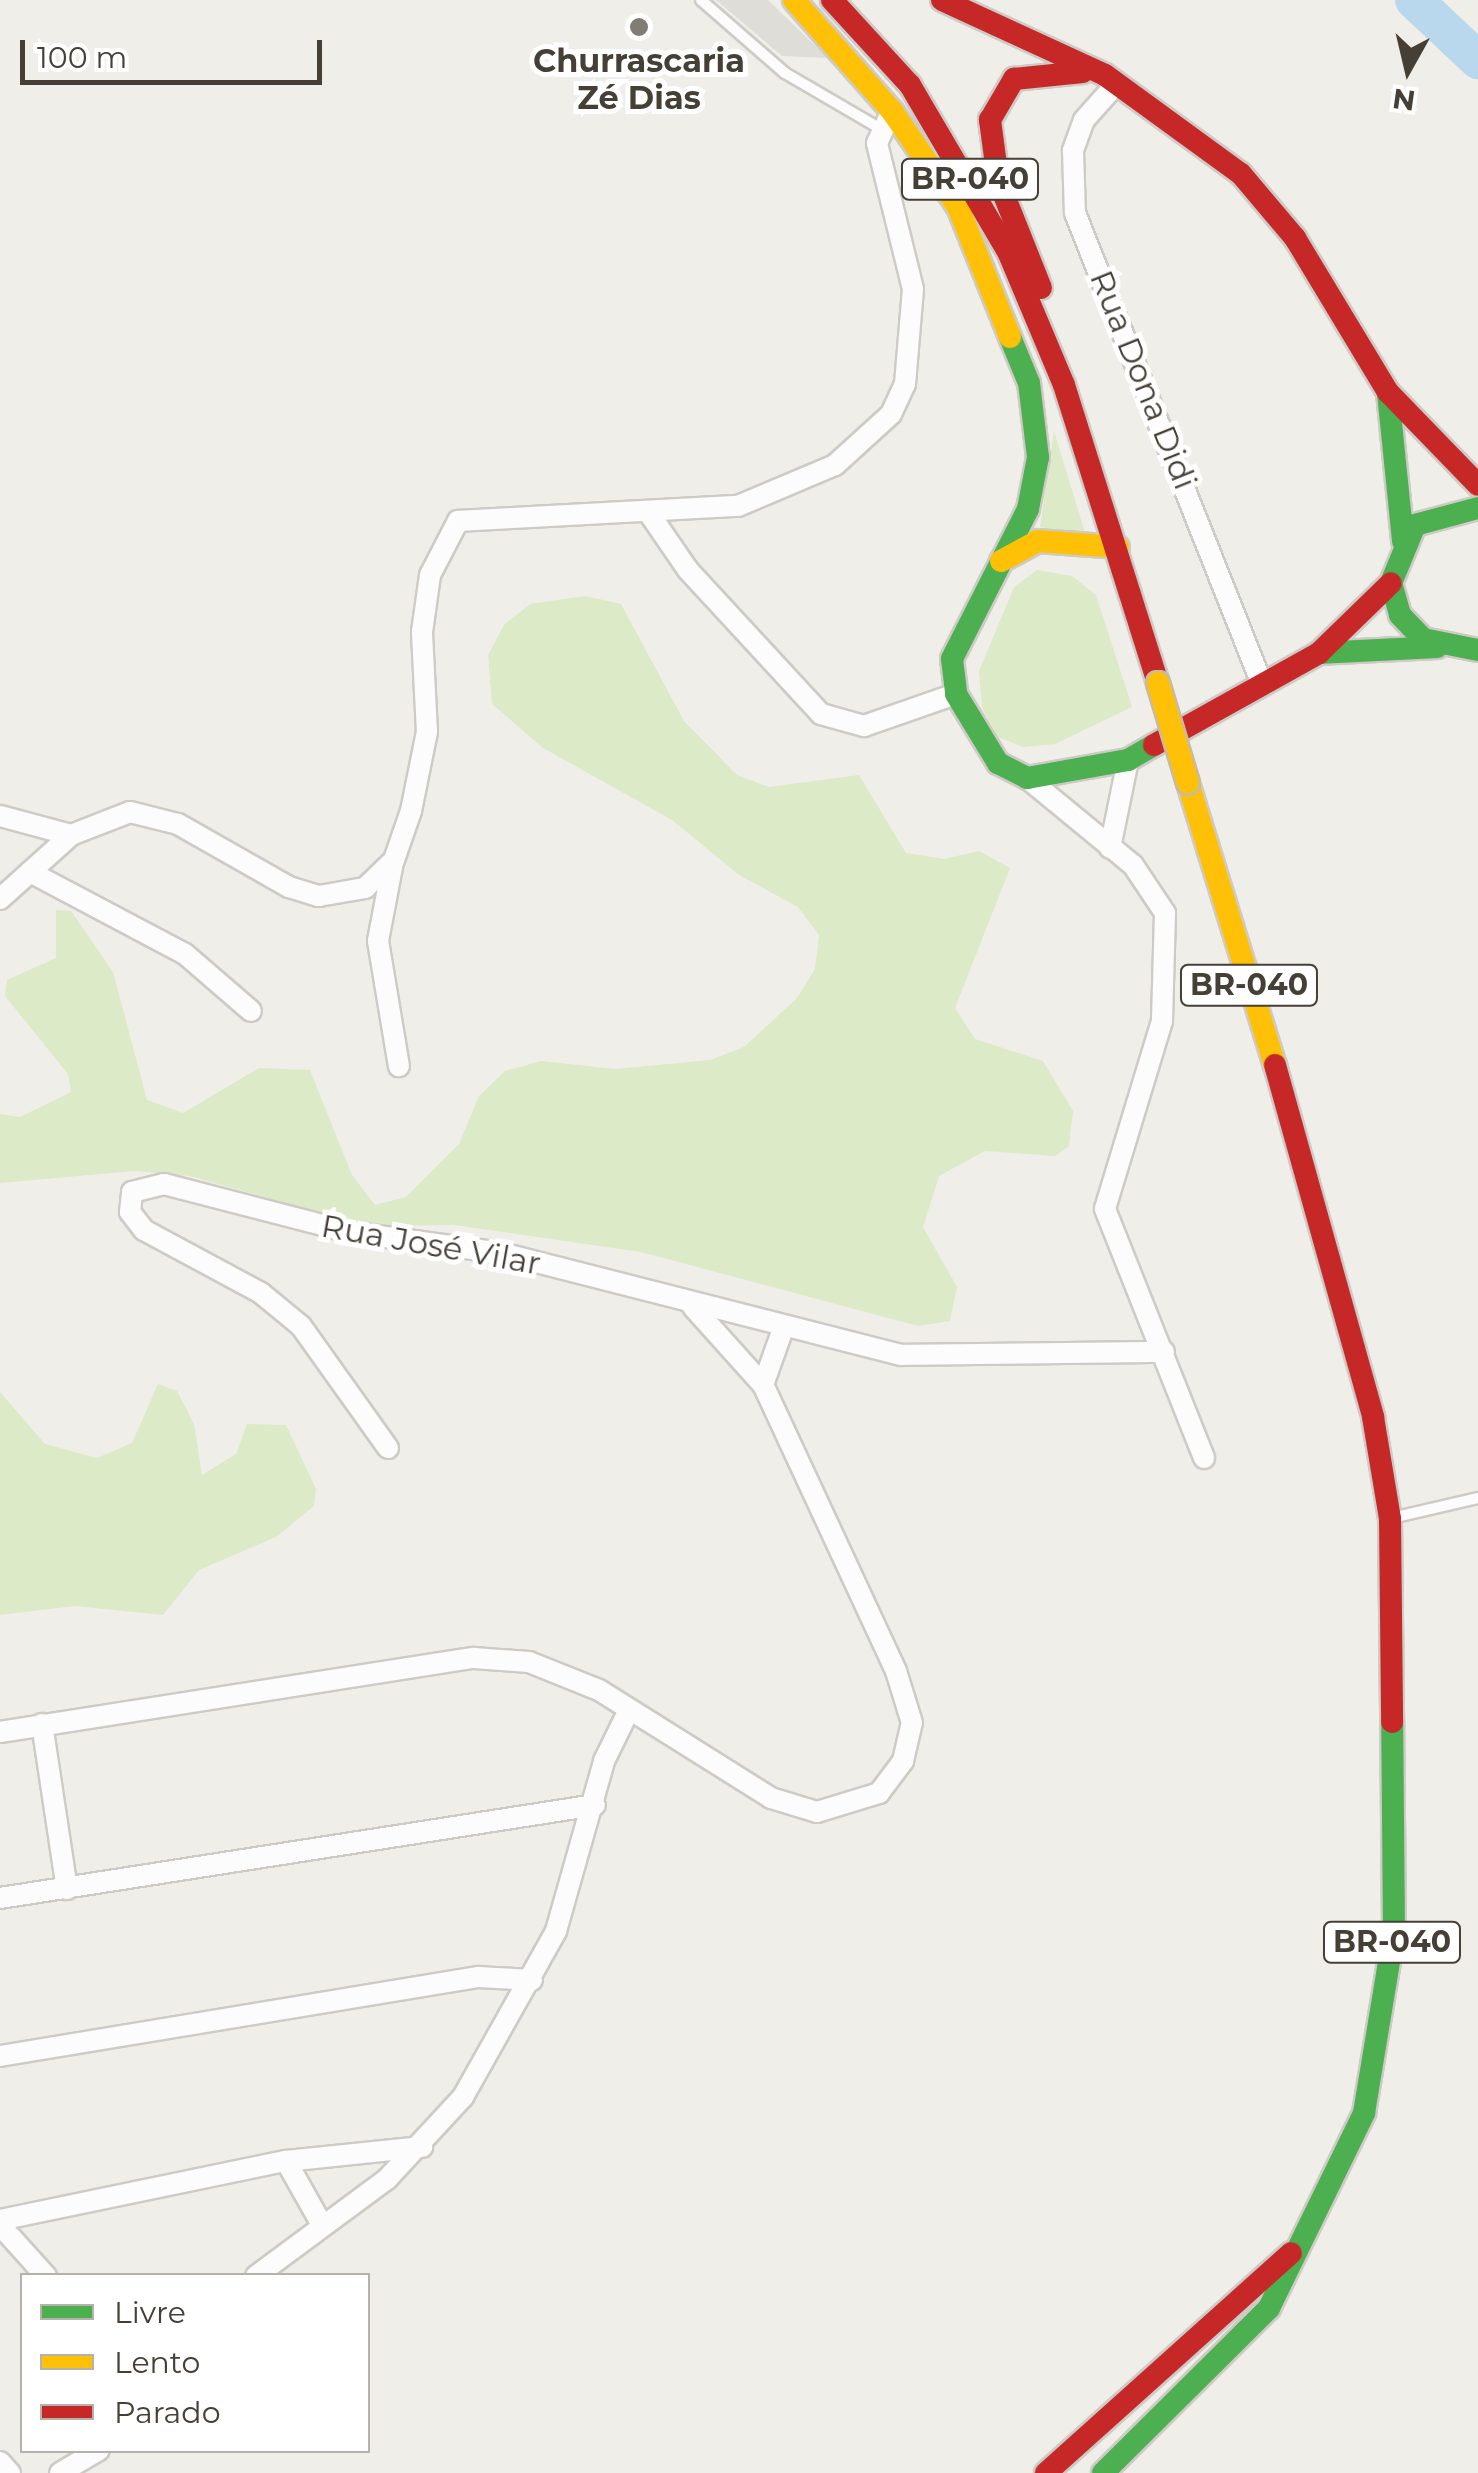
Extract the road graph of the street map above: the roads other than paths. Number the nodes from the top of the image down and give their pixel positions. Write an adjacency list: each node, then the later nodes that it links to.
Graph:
1 (701, 0): 6 (lane)
2 (794, 0): 6 (main road)
3 (832, 0): 7 (main road, BR-040)
4 (942, 0): 5 (main road)
5 (1111, 79): 7 (main road); 8 (main road); 20 (street, Rua Dona Didi)
6 (885, 120): 11 (street); 14 (main road)
7 (1064, 385): 13 (main road, BR-040)
8 (1388, 392): 9 (main road); 12 (main road)
9 (1478, 485)
10 (1478, 508): 12 (main road)
11 (651, 516): 21 (street); 27 (street)
12 (1403, 542): 15 (main road)
13 (1118, 547): 14 (main road); 39 (main road, BR-040, bridge)
14 (1000, 562): 21 (main road)
15 (1392, 583): 16 (main road); 18 (main road)
16 (1446, 649): 17 (main road); 18 (main road); 19 (main road)
17 (1478, 650)
18 (1319, 654): 20 (main road)
19 (1478, 665)
20 (1262, 684): 22 (main road)
21 (956, 694): 23 (main road)
22 (1128, 760): 23 (main road); 26 (street)
23 (1027, 778): 26 (street)
24 (0, 816): 25 (street)
25 (71, 835): 27 (street); 28 (street)
26 (1110, 848): 34 (street)
27 (394, 860): 31 (street)
28 (30, 872): 29 (street); 30 (street)
29 (0, 899)
30 (251, 1011)
31 (399, 1066)
32 (693, 1306): 33 (street, Rua José Vilar); 35 (street); 36 (street, Rua José Vilar)
33 (784, 1326): 34 (street, Rua José Vilar); 35 (street)
34 (1164, 1352): 37 (street)
35 (763, 1385): 40 (street)
36 (388, 1448)
37 (1204, 1458)
38 (1478, 1498): 39 (lane)
39 (1390, 1519): 52 (main road, BR-040)
40 (629, 1710): 41 (street); 43 (street)
41 (42, 1724): 42 (street); 44 (street)
42 (0, 1732)
43 (595, 1805): 44 (street); 46 (street)
44 (67, 1889): 45 (street)
45 (0, 1898)
46 (532, 1980): 47 (street); 48 (street)
47 (0, 2056)
48 (422, 2147): 49 (street); 51 (street)
49 (286, 2160): 50 (street); 51 (street)
50 (0, 2222): 53 (street)
51 (321, 2223): 54 (street)
52 (1296, 2249): 59 (main road, BR-040); 60 (main road, BR-040)
53 (43, 2273)
54 (260, 2273)
55 (94, 2453): 58 (street)
56 (0, 2462): 57 (street)
57 (10, 2473)
58 (60, 2473)
59 (1046, 2473)
60 (1103, 2473)

